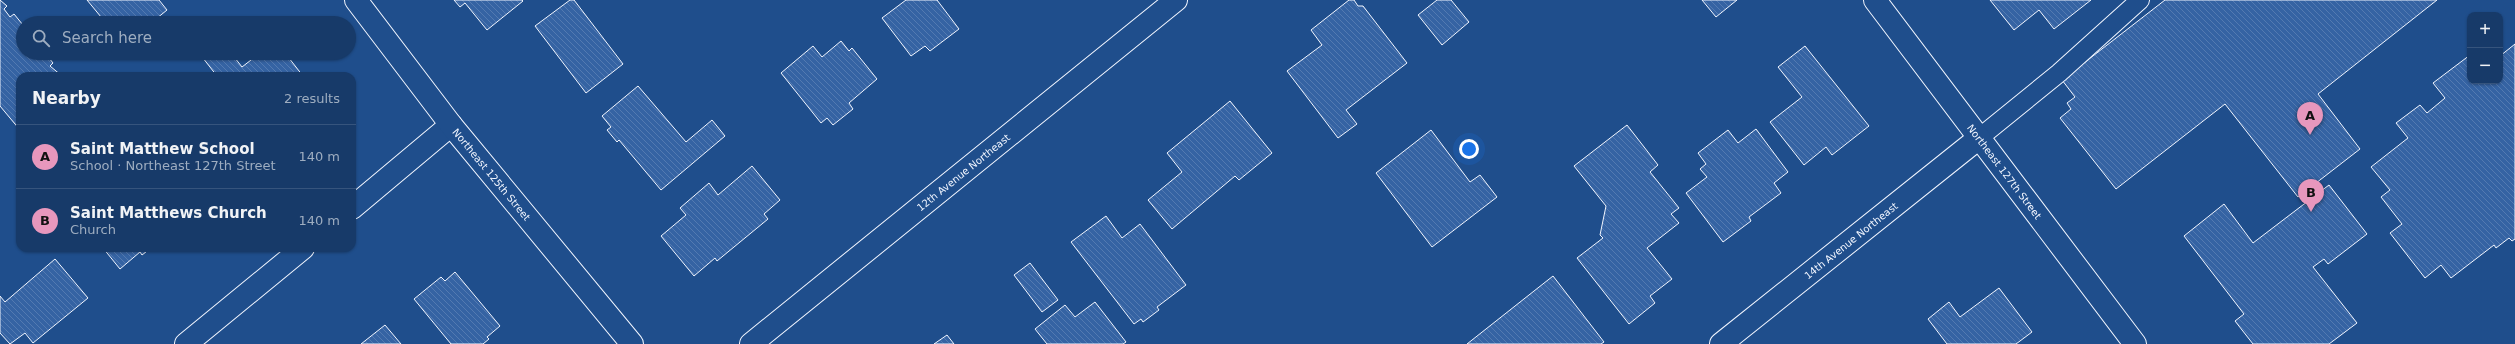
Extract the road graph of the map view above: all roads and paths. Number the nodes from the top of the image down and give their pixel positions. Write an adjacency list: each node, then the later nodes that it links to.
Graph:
1 (356, 0): 5 (street, Northeast 125th Street)
2 (1176, 0): 11 (street, 12th Avenue Northeast)
3 (1875, 0): 6 (street, Northeast 127th Street)
4 (2140, 0): 6 (lane)
5 (451, 125): 7 (street); 10 (street, Northeast 125th Street)
6 (1980, 138): 12 (street, 14th Avenue Northeast); 13 (street, Northeast 127th Street)
7 (356, 205)
8 (298, 252): 9 (street)
9 (186, 344)
10 (632, 344)
11 (751, 344)
12 (1721, 344)
13 (2135, 344)

